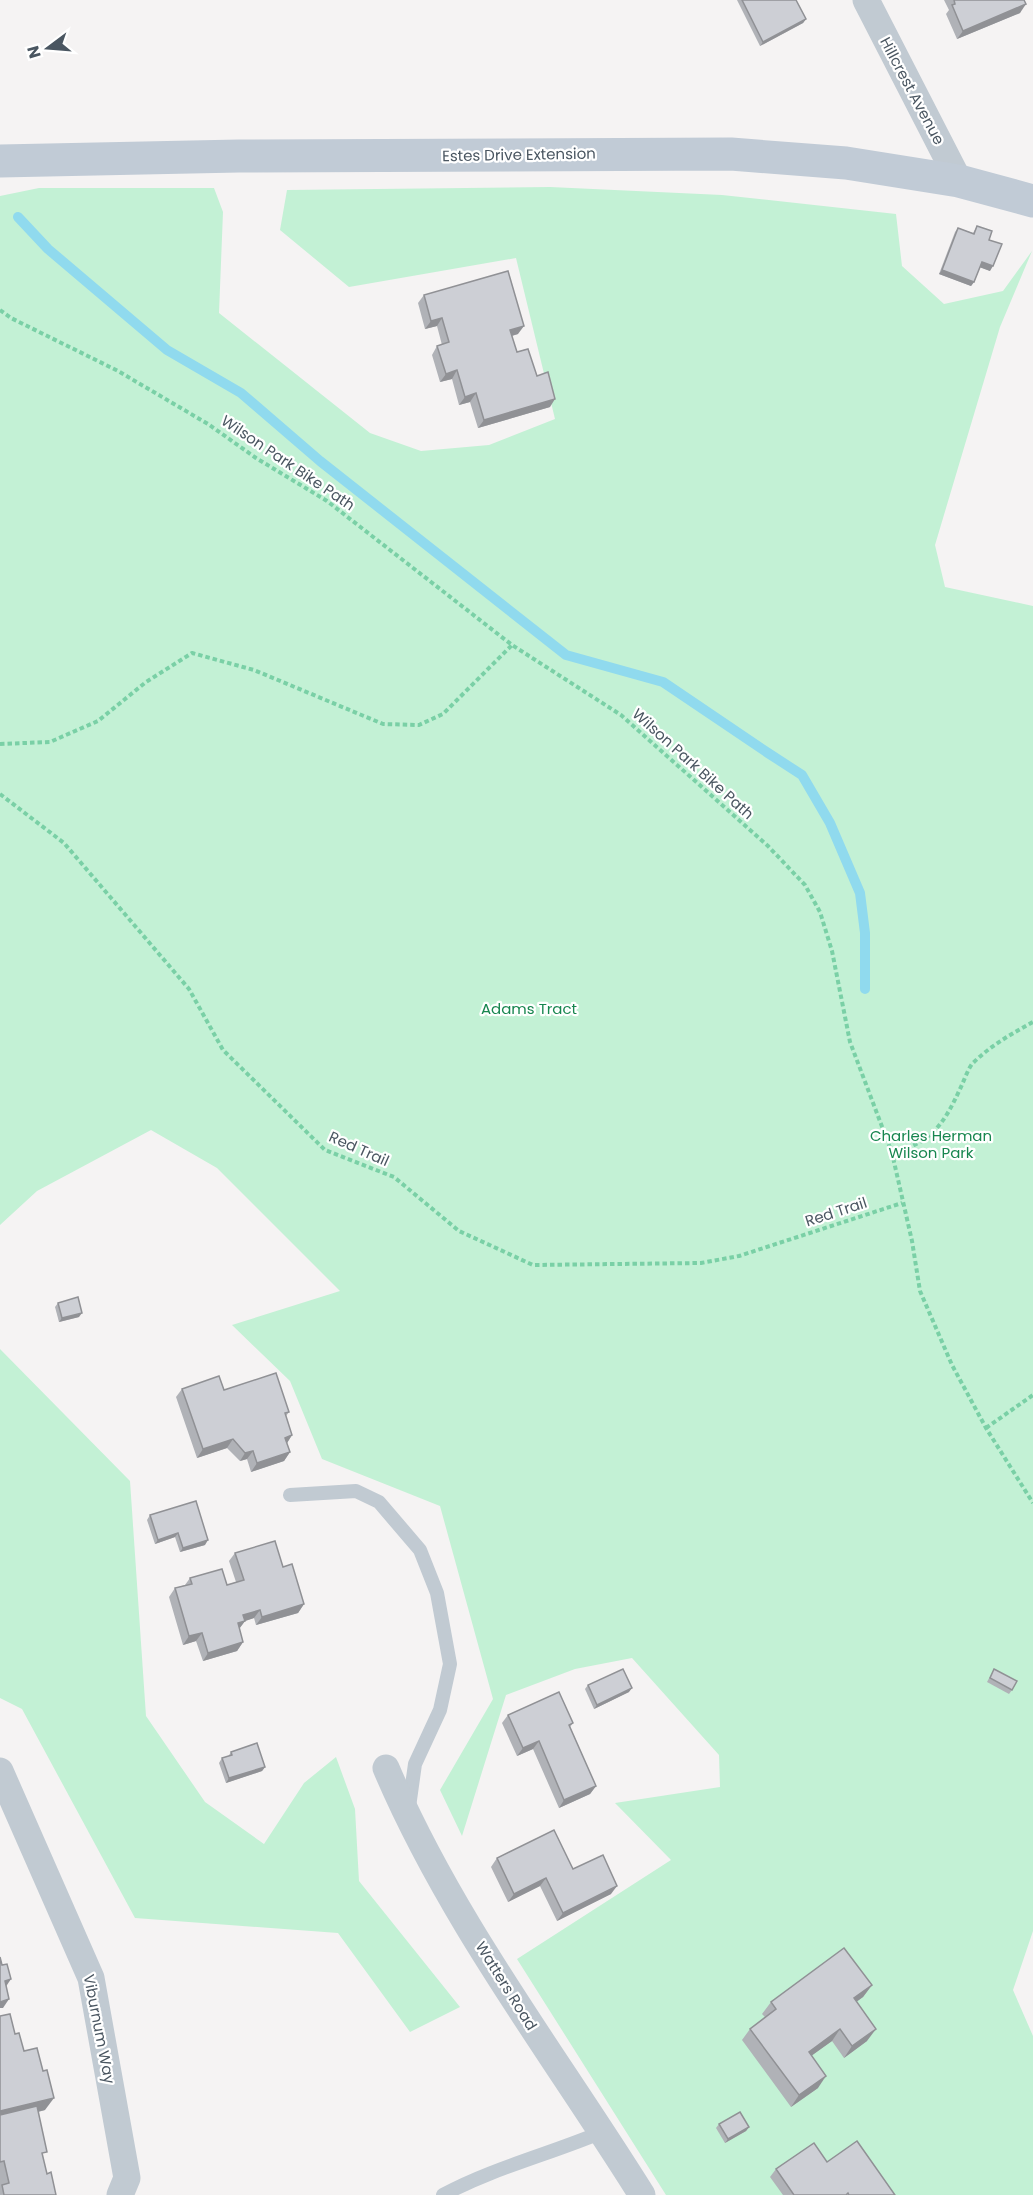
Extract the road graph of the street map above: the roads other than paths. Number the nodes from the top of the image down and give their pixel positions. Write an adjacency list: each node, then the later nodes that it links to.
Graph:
1 (866, 0): 3 (street, Hillcrest Avenue)
2 (0, 161): 3 (main road, Estes Drive Extension)
3 (959, 180): 4 (main road, Estes Drive Extension)
4 (1033, 201)
5 (290, 1495): 8 (lane)
6 (386, 1768): 8 (street, Watters Road)
7 (0, 1771): 10 (street, Viburnum Way)
8 (407, 1818): 9 (street, Watters Road)
9 (602, 2132): 11 (lane); 12 (street, Watters Road)
10 (120, 2195)
11 (443, 2195)
12 (642, 2195)

